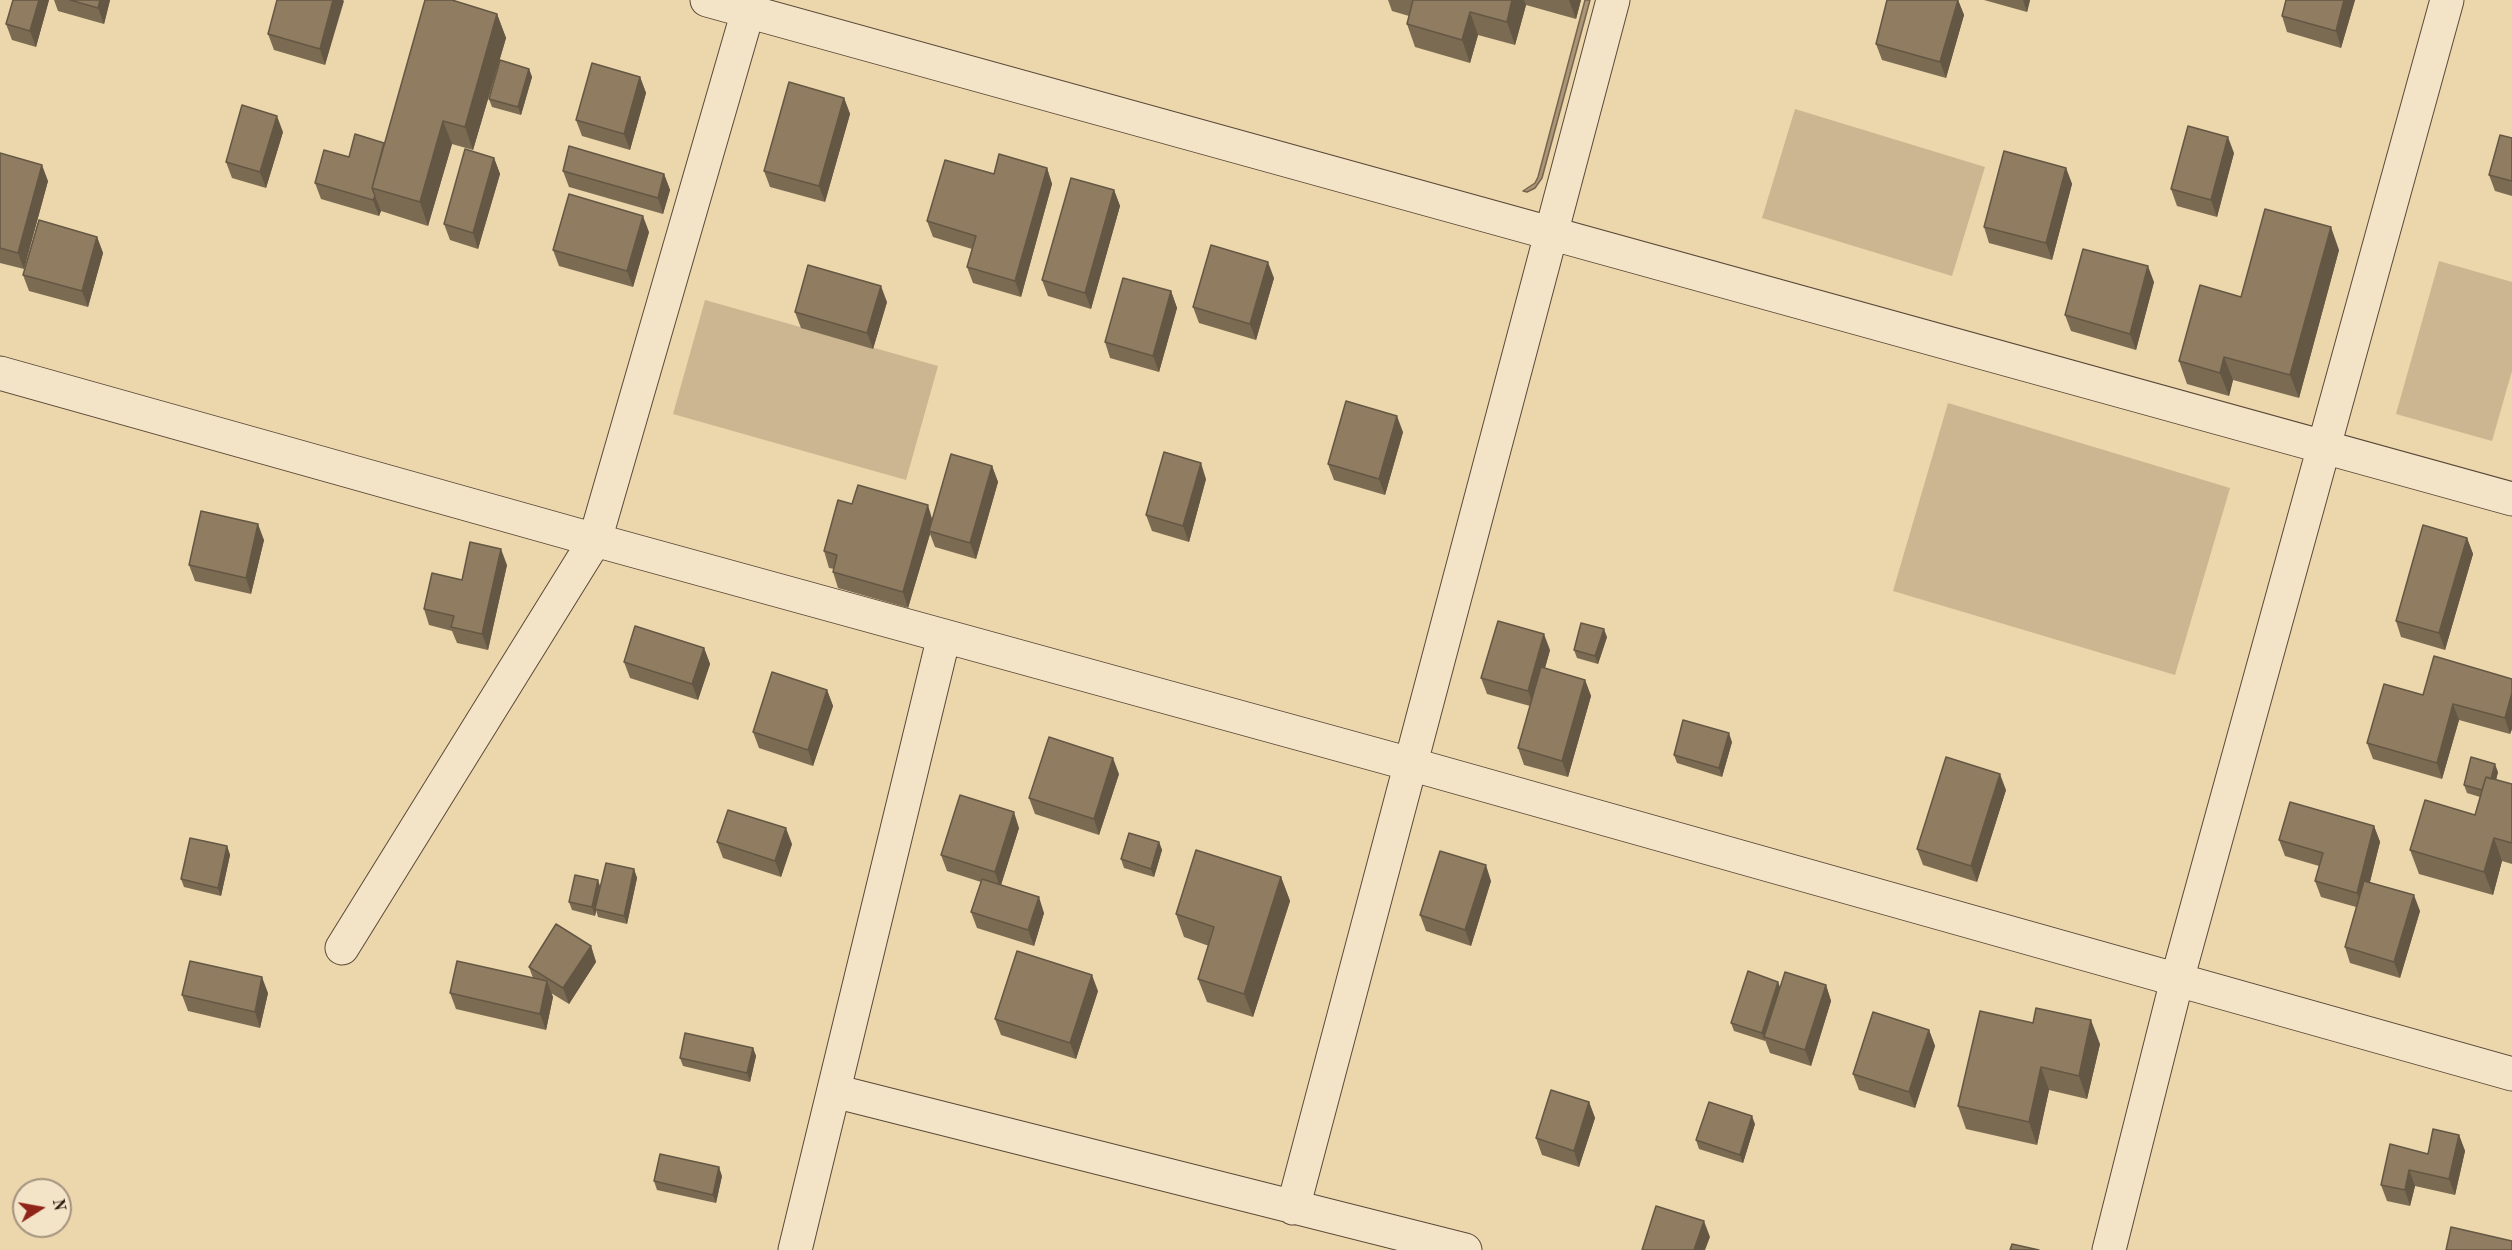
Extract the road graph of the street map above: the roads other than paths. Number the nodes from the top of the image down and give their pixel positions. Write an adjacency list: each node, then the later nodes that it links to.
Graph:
1 (707, 0): 4 (street)
2 (1613, 0): 5 (street)
3 (2447, 0): 7 (street)
4 (748, 11): 5 (street); 9 (street)
5 (1551, 233): 7 (street); 11 (street)
6 (0, 373): 9 (street)
7 (2325, 447): 8 (street); 13 (street)
8 (2512, 499)
9 (595, 540): 10 (street); 12 (street)
10 (944, 636): 11 (street); 15 (street)
11 (1410, 764): 13 (street); 16 (street)
12 (342, 948)
13 (2177, 980): 14 (street); 19 (street)
14 (2512, 1074)
15 (834, 1091): 16 (street); 17 (street)
16 (1293, 1208): 18 (street)
17 (795, 1250)
18 (1466, 1250)
19 (2109, 1250)

